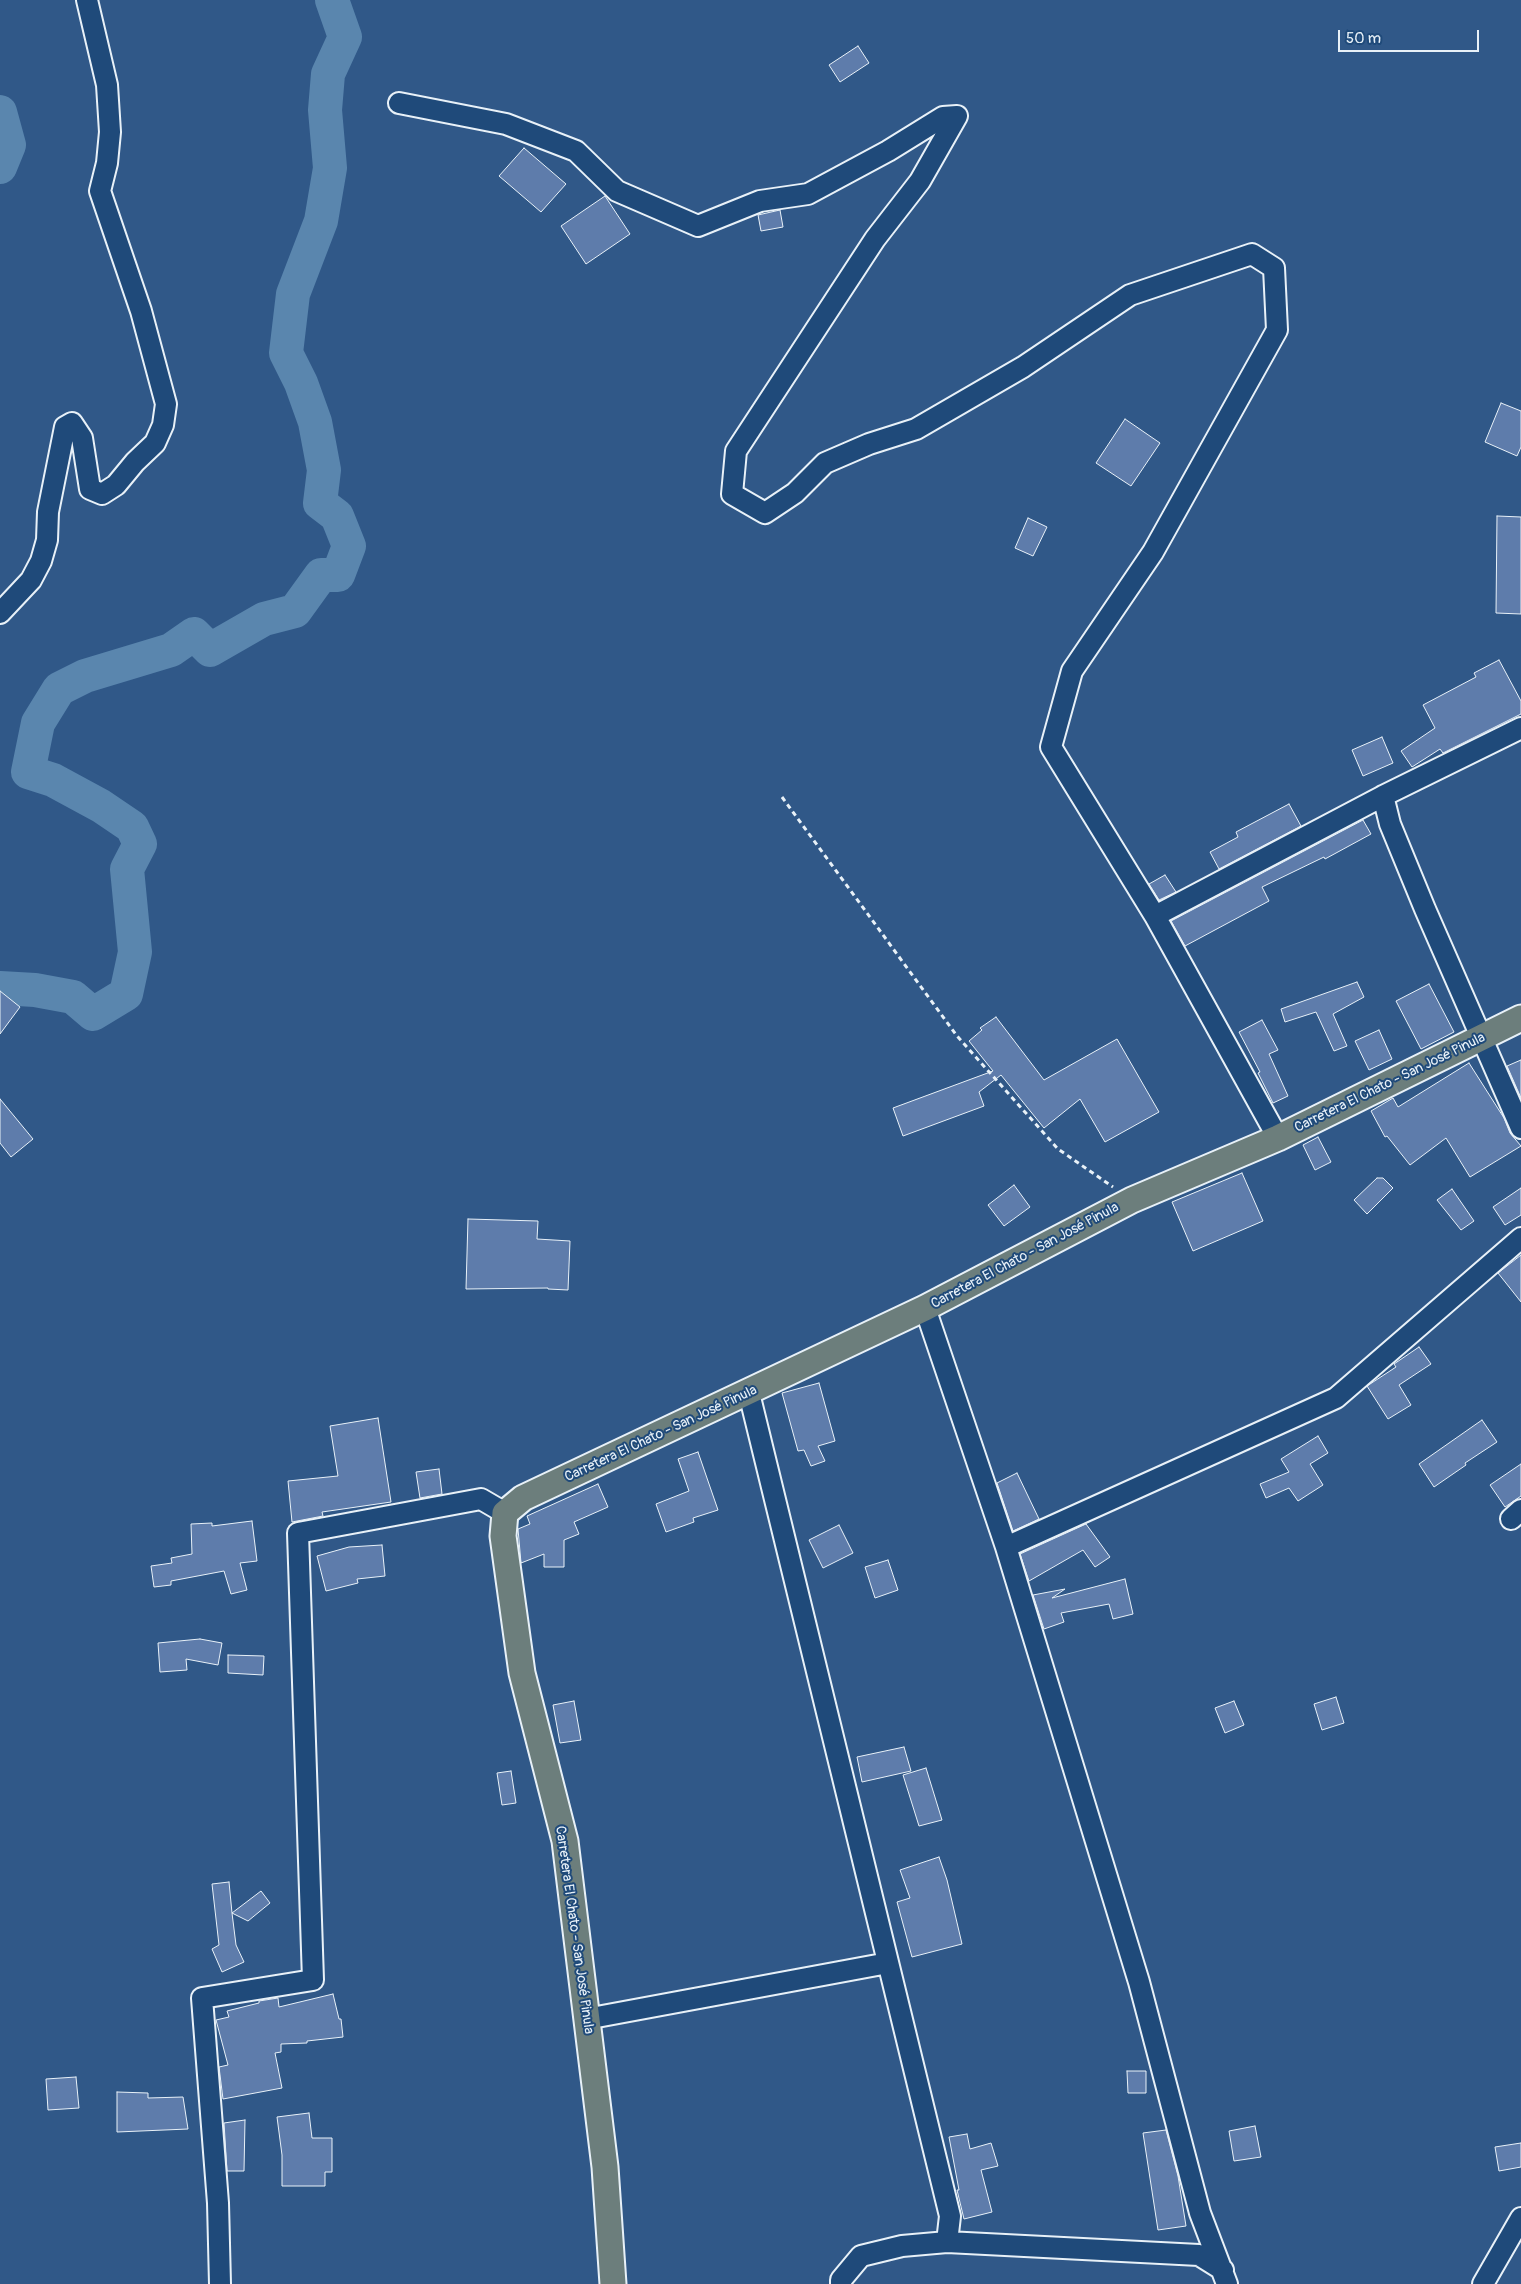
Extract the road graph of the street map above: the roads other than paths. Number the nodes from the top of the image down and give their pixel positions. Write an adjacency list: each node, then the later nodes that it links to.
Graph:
1 (87, 0): 3 (street)
2 (399, 102): 6 (street)
3 (0, 613)
4 (1521, 728): 5 (street)
5 (1383, 796): 6 (street); 8 (street)
6 (1155, 916): 10 (street)
7 (1521, 1018): 8 (main road, Carretera El Chato - San José Pinula)
8 (1480, 1038): 9 (street); 10 (main road, Carretera El Chato - San José Pinula)
9 (1521, 1128)
10 (1278, 1138): 12 (main road, Carretera El Chato - San José Pinula)
11 (1521, 1238): 15 (street)
12 (925, 1308): 13 (main road, Carretera El Chato - San José Pinula); 15 (street)
13 (749, 1392): 14 (main road, Carretera El Chato - San José Pinula); 16 (street)
14 (505, 1513): 17 (main road, Carretera El Chato - San José Pinula); 21 (street)
15 (1006, 1547): 20 (street)
16 (888, 1963): 17 (street); 19 (street)
17 (586, 2019): 22 (main road, Carretera El Chato - San José Pinula)
18 (1521, 2218): 25 (street)
19 (947, 2242): 20 (street); 23 (street)
20 (1224, 2276): 24 (street)
21 (220, 2284)
22 (613, 2284)
23 (841, 2284)
24 (1240, 2284)
25 (1483, 2284)

